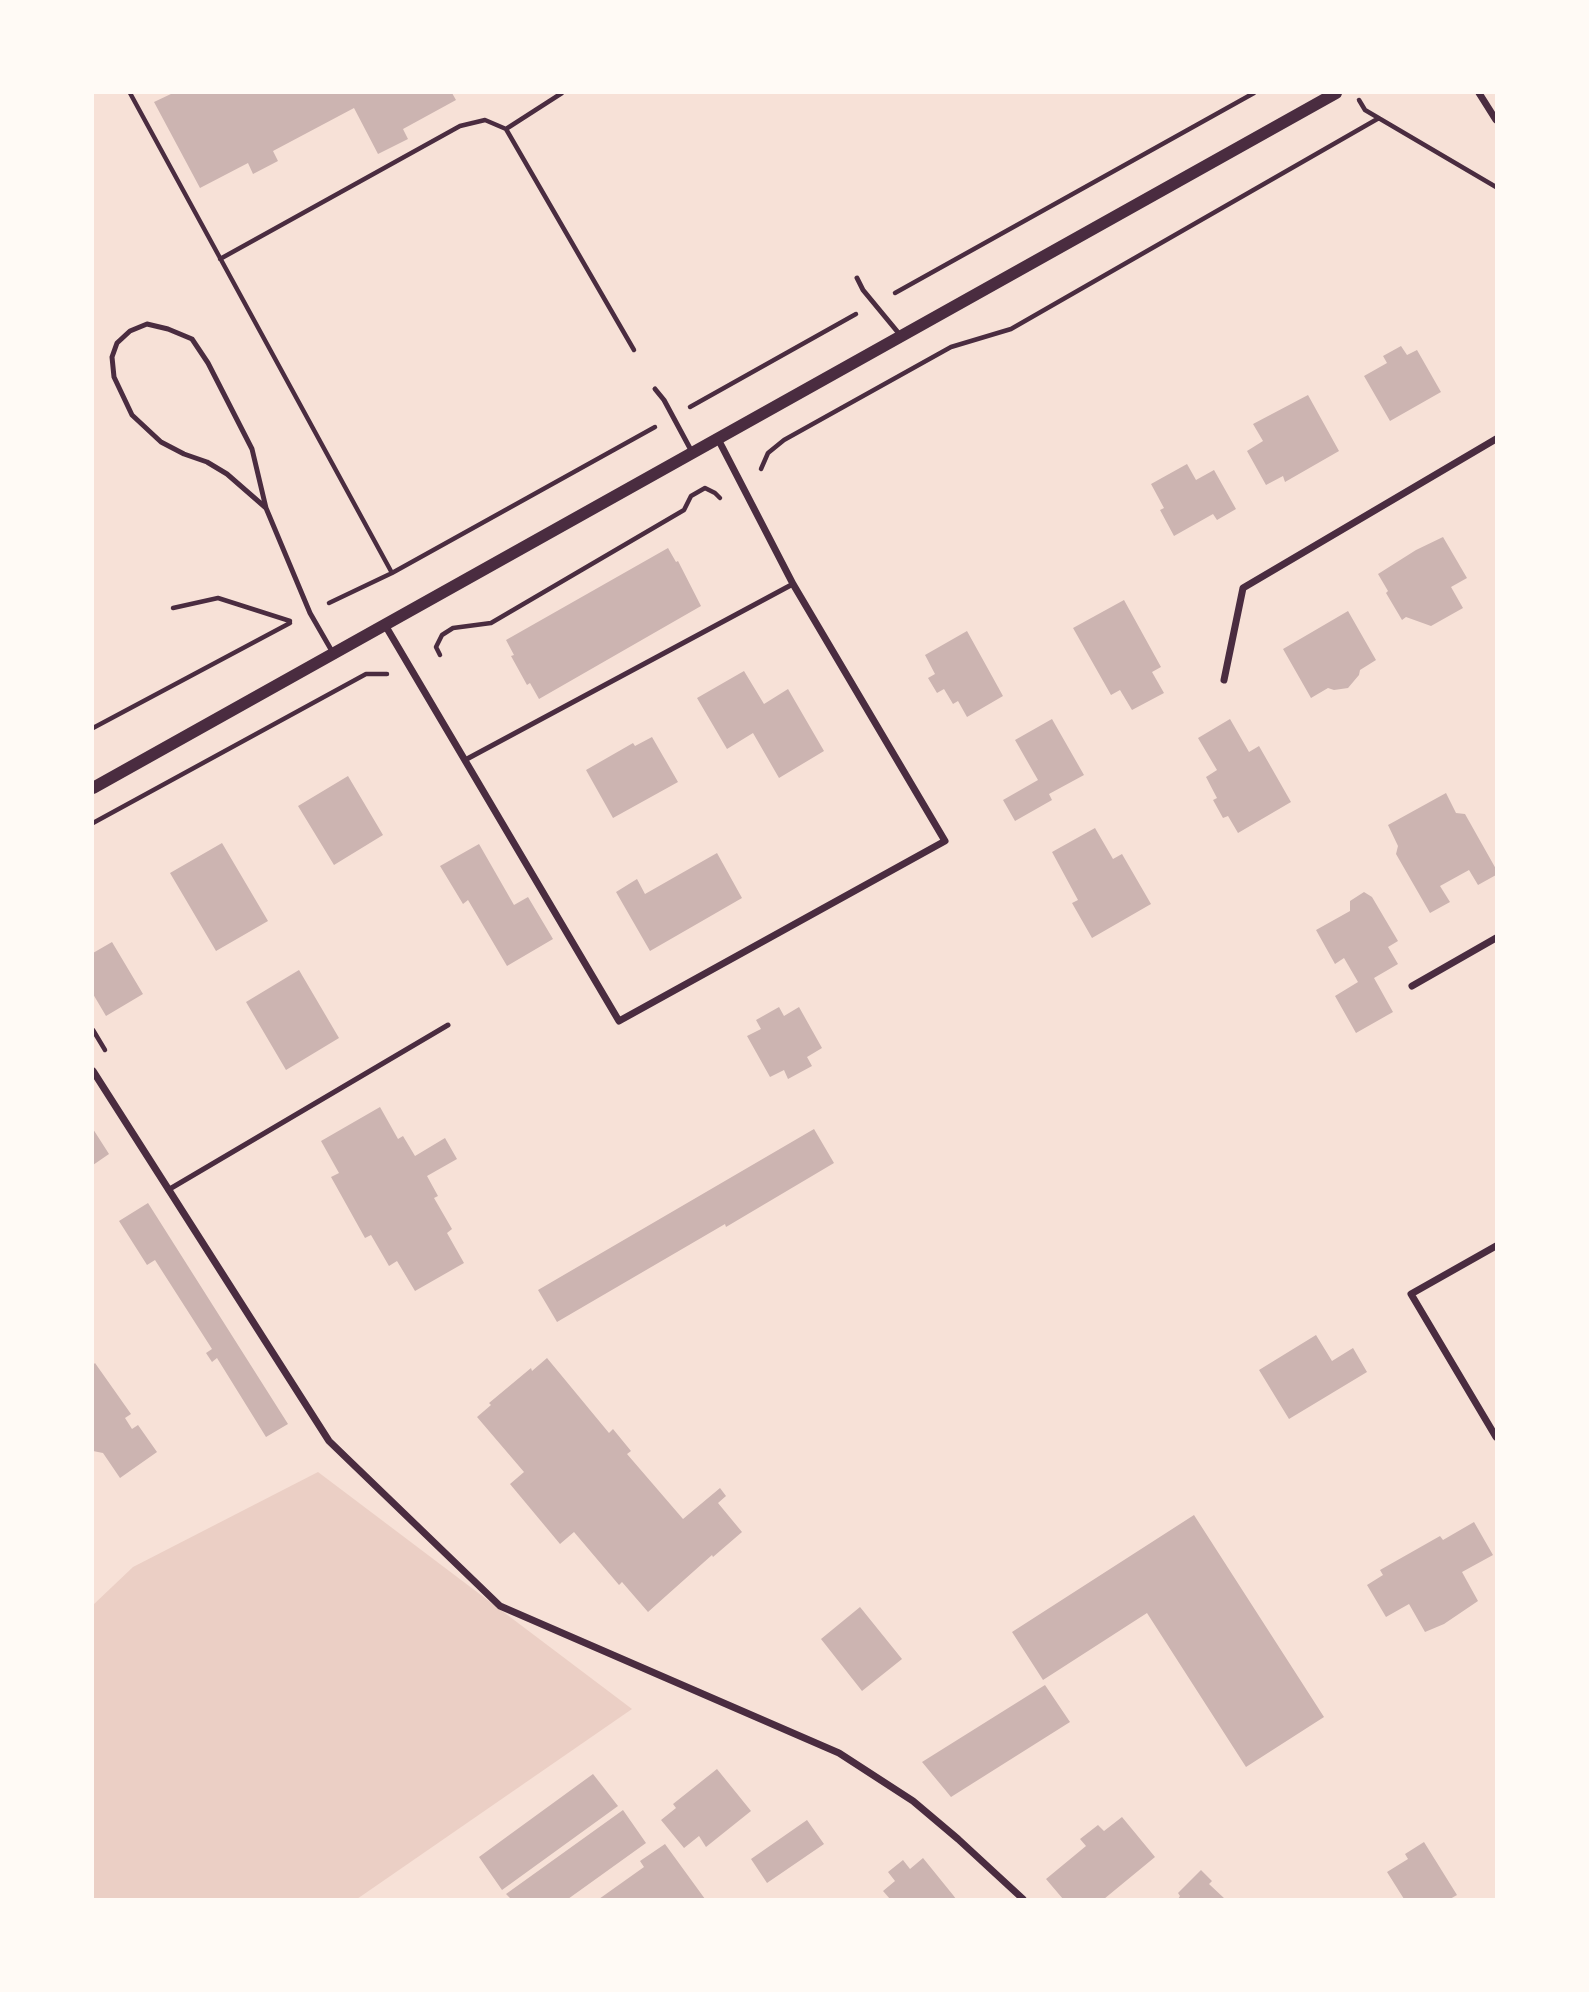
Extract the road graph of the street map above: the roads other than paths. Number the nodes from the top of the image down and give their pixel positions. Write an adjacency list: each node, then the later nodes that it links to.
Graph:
1 (1336, 93): 5 (street)
2 (1479, 93): 3 (street)
3 (1496, 120)
4 (857, 278): 5 (lane)
5 (901, 336): 7 (street)
6 (655, 389): 9 (lane)
7 (718, 439): 9 (street); 11 (street)
8 (1496, 439): 14 (street)
9 (692, 453): 12 (street)
10 (266, 508): 10 (lane); 13 (lane)
11 (793, 584): 15 (lane); 15 (street)
12 (385, 625): 13 (street); 15 (street)
13 (333, 653): 16 (street)
14 (1224, 680)
15 (465, 760)
16 (93, 788)
17 (1496, 938): 18 (street)
18 (1412, 986)
19 (448, 1025): 21 (lane)
20 (93, 1071): 21 (street)
21 (168, 1189): 24 (street)
22 (1496, 1246): 23 (street)
23 (1496, 1437)
24 (1023, 1899)

